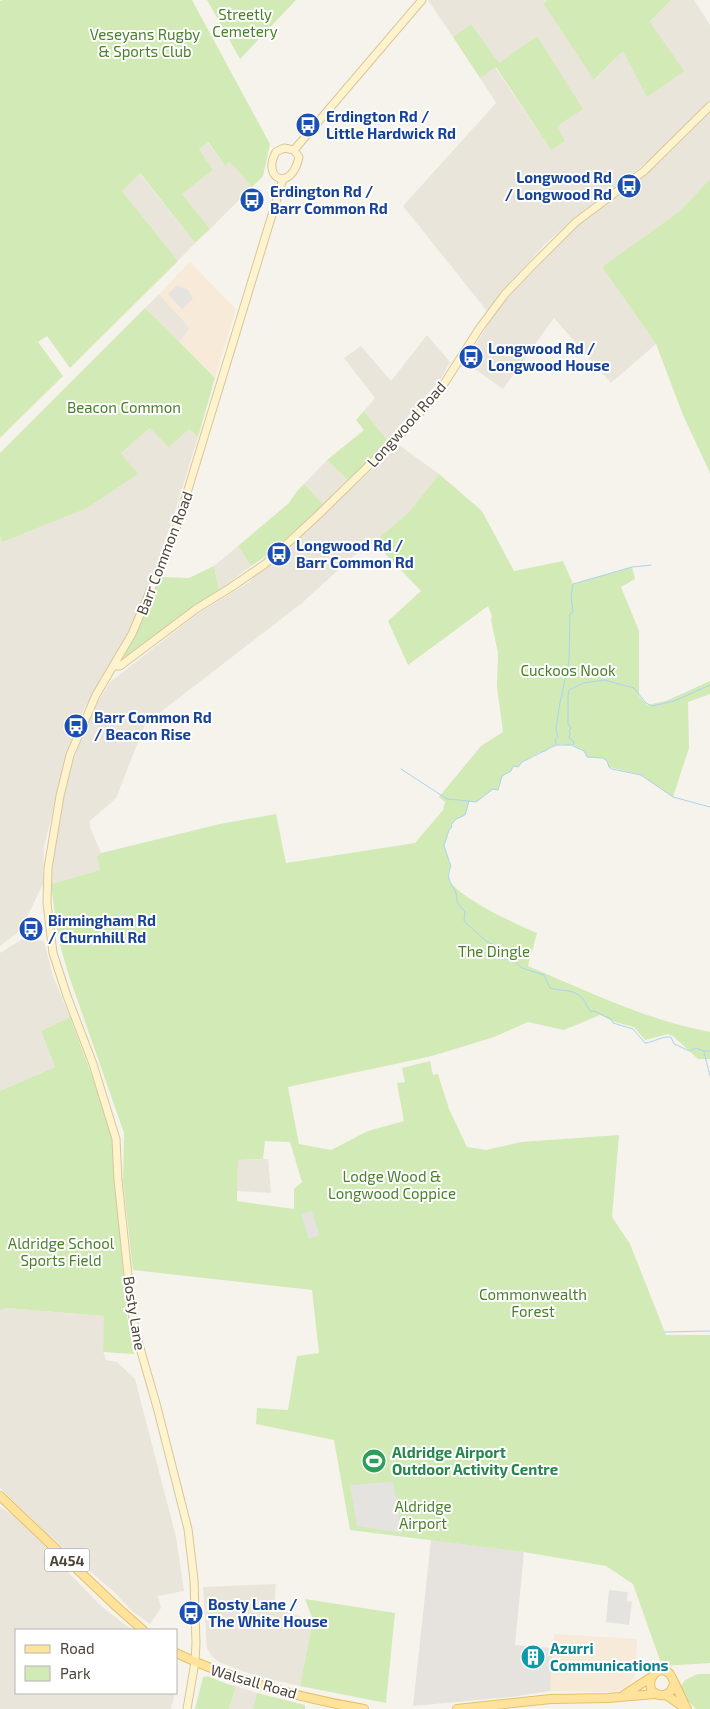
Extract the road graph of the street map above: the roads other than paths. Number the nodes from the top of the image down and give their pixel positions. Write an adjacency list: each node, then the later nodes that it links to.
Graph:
1 (422, 0): 3 (main road)
2 (710, 106): 5 (main road, Longwood Road)
3 (294, 150): 4 (main road); 4 (main road)
4 (283, 179): 5 (main road, Barr Common Road)
5 (114, 666): 6 (main road, Barr Common Road)
6 (48, 921): 10 (main road, Bosty Lane)
7 (0, 1496): 8 (main road, A454)
8 (142, 1629)
9 (178, 1654): 10 (main road, Walsall Road)
10 (195, 1662): 16 (main road, Bosty Lane); 17 (main road, Walsall Road)
11 (650, 1678): 12 (main road); 13 (main road); 15 (main road)
12 (674, 1683): 14 (main road); 19 (main road)
13 (655, 1694): 14 (main road); 15 (main road)
14 (666, 1695): 19 (main road)
15 (622, 1696): 18 (main road)
16 (187, 1709)
17 (364, 1709)
18 (457, 1709)
19 (686, 1709)

